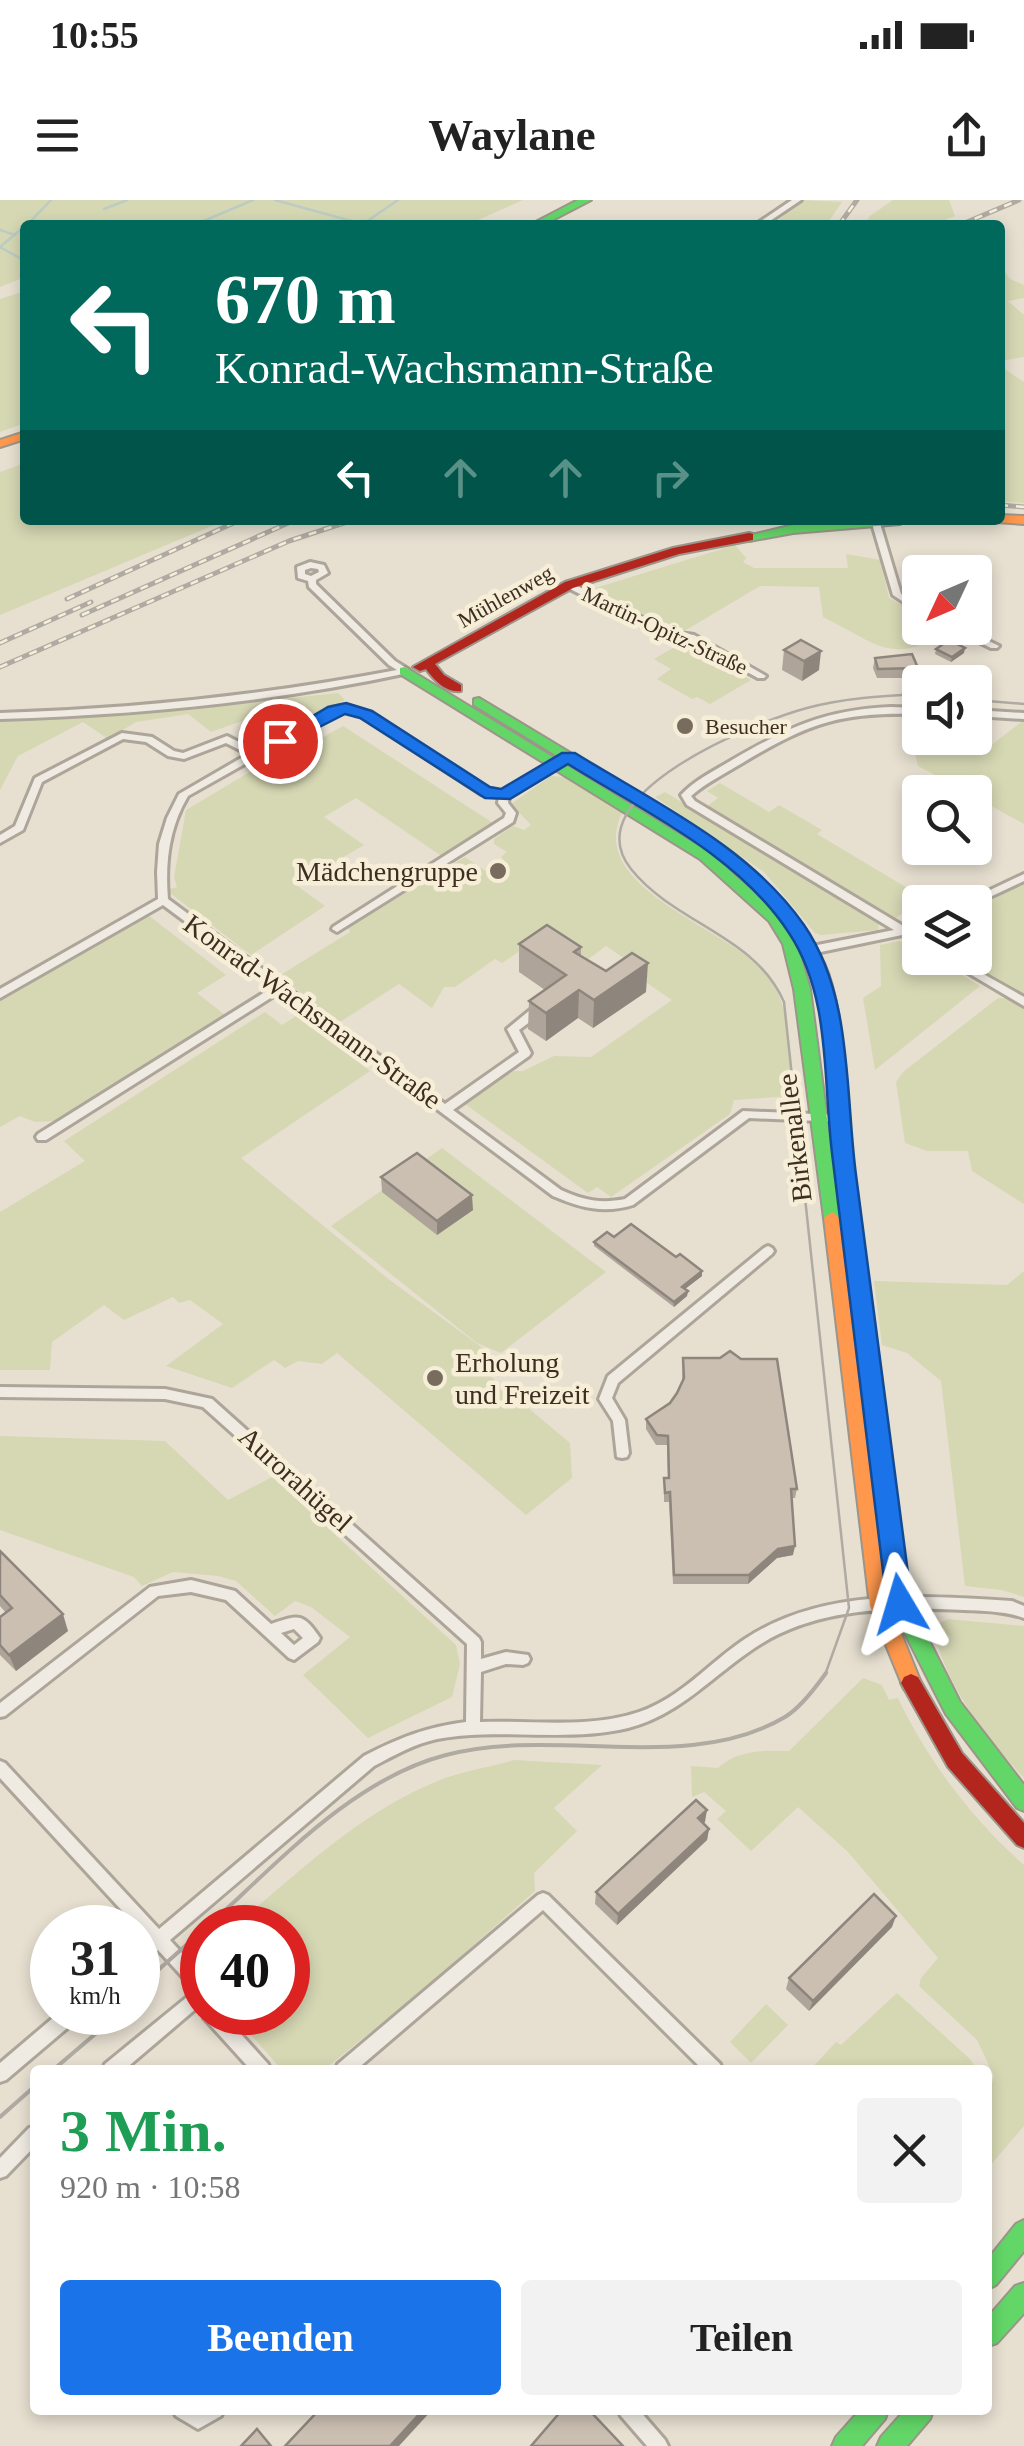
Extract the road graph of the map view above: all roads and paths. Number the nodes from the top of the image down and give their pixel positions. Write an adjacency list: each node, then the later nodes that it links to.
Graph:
1 (586, 200): 3 (street)
2 (797, 200): 4 (street)
3 (545, 220)
4 (767, 220)
5 (832, 525): 8 (street, Mühlenweg)
6 (876, 525): 9 (street)
7 (312, 579): 10 (street)
8 (570, 585): 10 (street, Mühlenweg); 11 (street, Martin-Opitz-Straße)
9 (902, 598)
10 (417, 671): 14 (street); 17 (street, Birkenallee)
11 (761, 676)
12 (902, 710): 24 (street)
13 (992, 714): 15 (street)
14 (0, 716)
15 (1024, 716)
16 (256, 754): 18 (street, Konrad-Wachsmann-Straße); 19 (street); 22 (street, Konrad-Wachsmann-Straße)
17 (563, 760): 18 (street); 26 (street, Birkenallee)
18 (504, 795): 23 (street)
19 (0, 840)
20 (1024, 876): 21 (street)
21 (992, 891)
22 (162, 900): 28 (street, Konrad-Wachsmann-Straße); 29 (street)
23 (337, 928)
24 (902, 931)
25 (902, 934): 26 (street)
26 (801, 952): 33 (street, Birkenallee); 34 (street, Birkenallee)
27 (977, 975): 30 (street)
28 (279, 988): 32 (street, Konrad-Wachsmann-Straße); 35 (street)
29 (0, 994)
30 (1024, 1002)
31 (542, 1007): 32 (street)
32 (446, 1109): 33 (street, Konrad-Wachsmann-Straße)
33 (818, 1117): 34 (street, Konrad-Wachsmann-Straße); 40 (street, Birkenallee)
34 (838, 1119): 39 (street, Birkenallee)
35 (42, 1137)
36 (768, 1252): 38 (street)
37 (0, 1392): 44 (street, Aurorahügel)
38 (622, 1453)
39 (900, 1604): 40 (street); 41 (street); 48 (street, Birkenallee)
40 (880, 1606): 46 (street); 49 (street, Birkenallee)
41 (1024, 1612)
42 (270, 1631): 45 (street)
43 (523, 1659): 44 (street)
44 (476, 1667): 46 (street)
45 (0, 1711)
46 (472, 1726): 51 (street)
47 (0, 1768): 50 (street)
48 (1024, 1801)
49 (1024, 1838)
50 (125, 1905)
51 (160, 1936)
52 (160, 1943): 53 (street)
53 (180, 1964)
54 (180, 2015): 57 (street)
55 (46, 2035): 61 (street)
56 (231, 2035): 58 (street)
57 (117, 2065)
58 (258, 2065)
59 (350, 2065): 60 (street)
60 (709, 2065)
61 (0, 2074)
62 (30, 2139): 63 (street)
63 (0, 2170)
64 (1024, 2232): 65 (street)
65 (992, 2273)
66 (1024, 2295): 67 (street)
67 (994, 2318)
68 (631, 2415): 71 (street)
69 (872, 2415): 72 (street)
70 (916, 2415): 73 (street)
71 (659, 2446)
72 (845, 2446)
73 (890, 2446)

